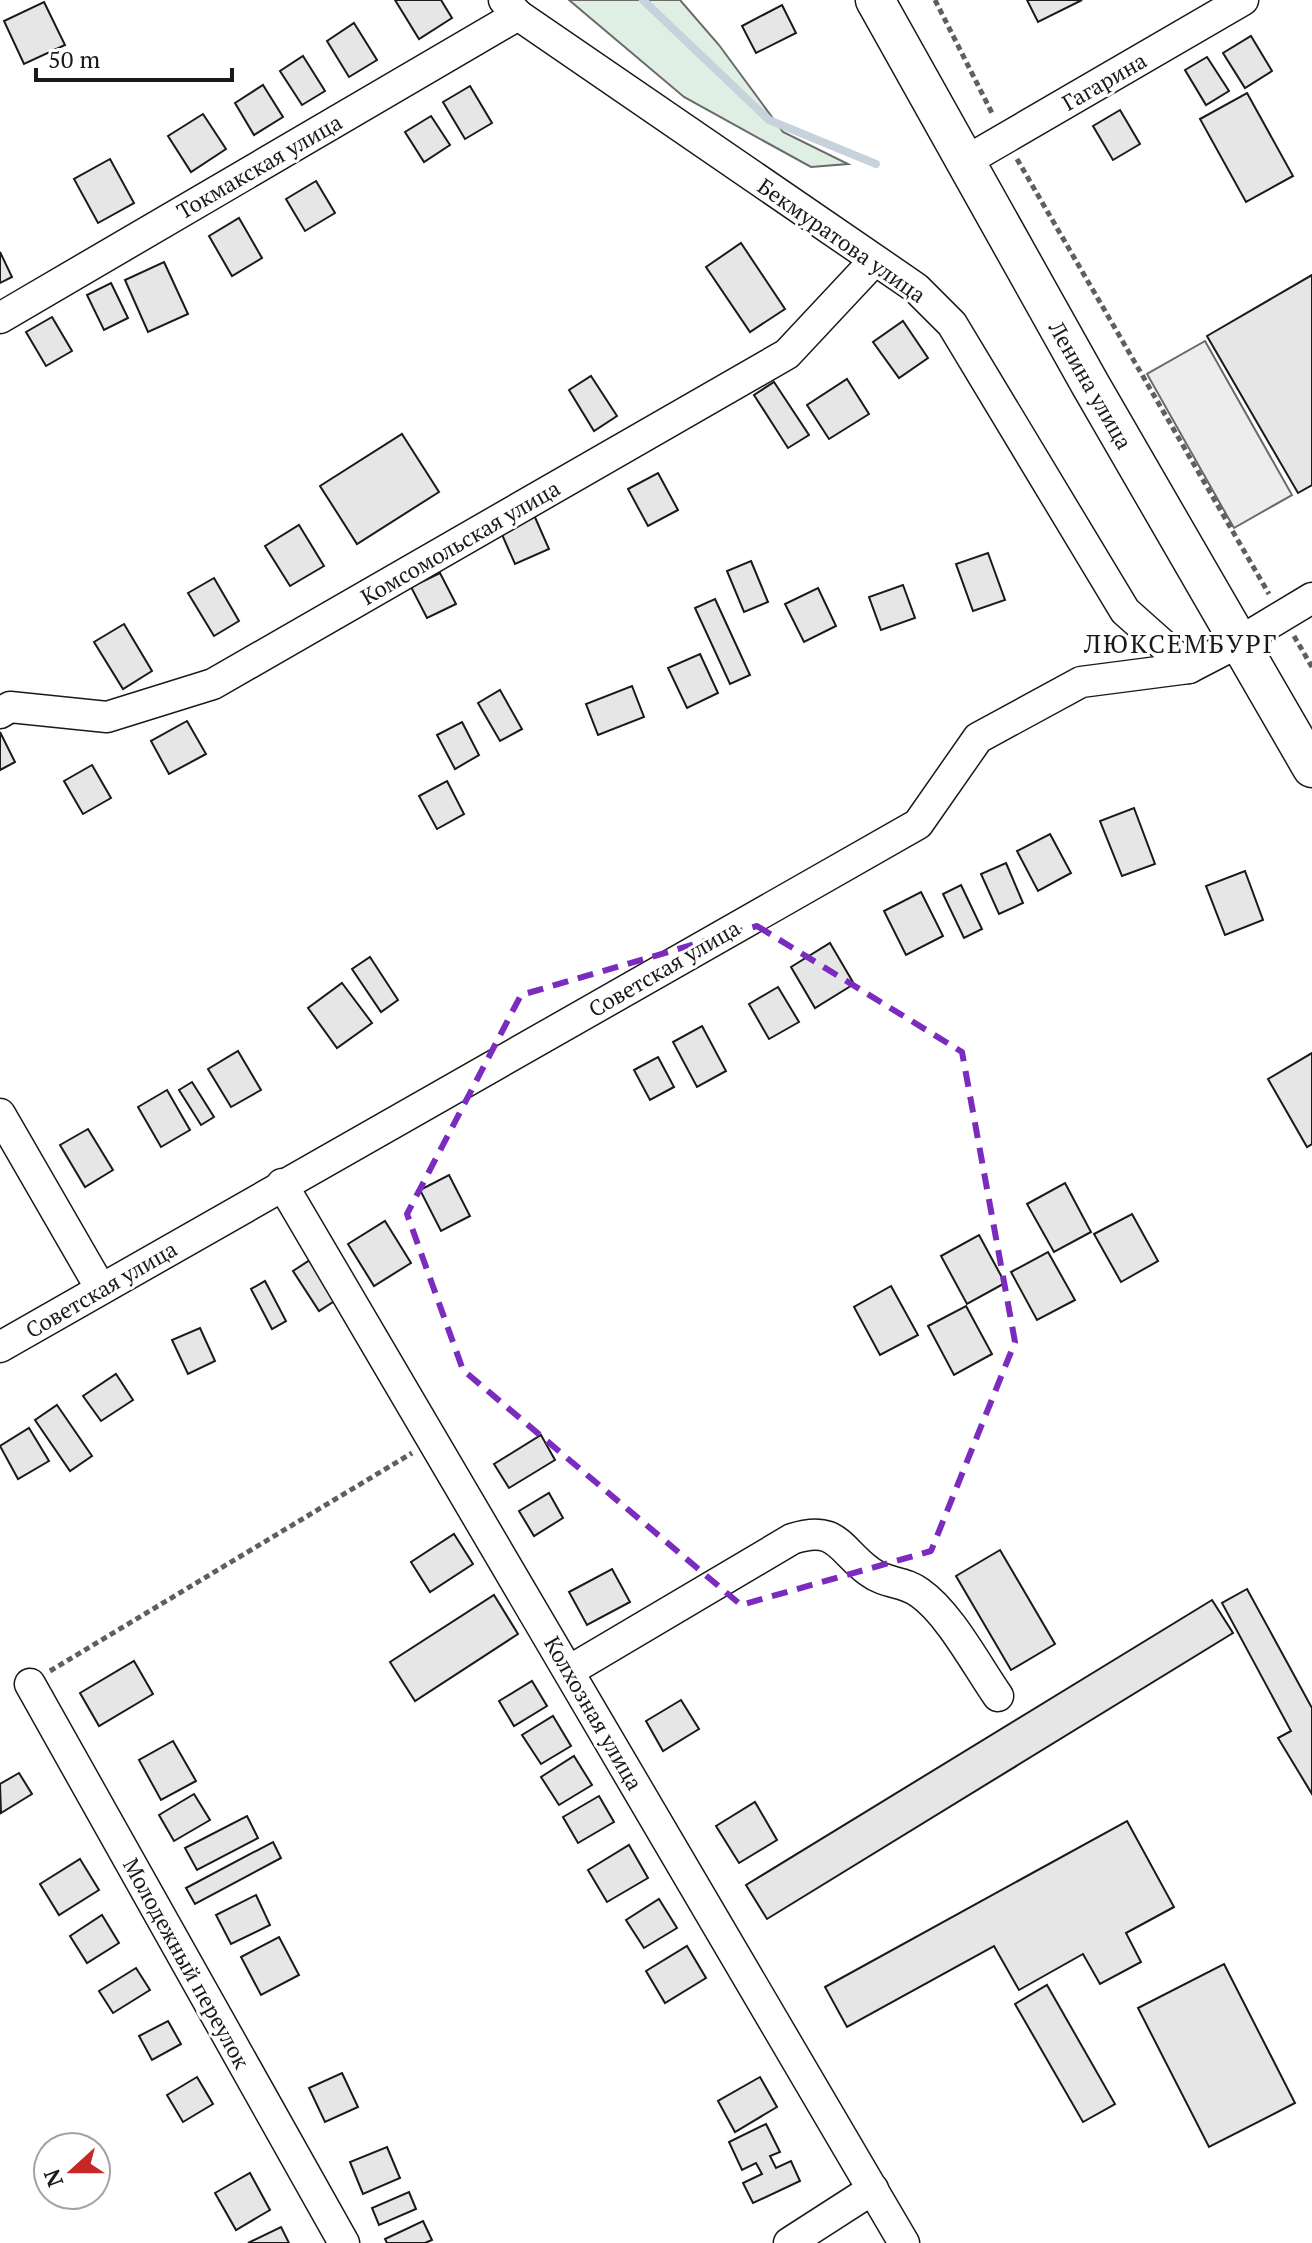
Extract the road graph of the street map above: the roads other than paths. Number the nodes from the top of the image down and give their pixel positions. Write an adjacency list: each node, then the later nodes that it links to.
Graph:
1 (875, 0): 4 (main road, Ленина улица)
2 (1243, 0): 4 (street, Гагарина)
3 (511, 7): 5 (street, Бекмуратова улица); 6 (street, Токмакская улица)
4 (966, 161): 8 (main road, Ленина улица)
5 (874, 261): 9 (street, Бекмуратова улица); 10 (street, Комсомольская улица)
6 (0, 318)
7 (1312, 598): 8 (street, Советская улица)
8 (1239, 642): 9 (street, Советская улица); 11 (main road, Ленина улица)
9 (1189, 668): 13 (street, Советская улица)
10 (0, 713)
11 (1312, 768)
12 (0, 1114): 14 (street)
13 (282, 1184): 14 (street, Советская улица); 16 (street, Колхозная улица)
14 (101, 1289): 15 (street, Советская улица)
15 (0, 1347)
16 (569, 1671): 18 (street); 19 (street, Колхозная улица)
17 (30, 1684): 20 (street, Молодежный переулок)
18 (998, 1696)
19 (873, 2189): 21 (street); 22 (street, Колхозная улица)
20 (344, 2243)
21 (789, 2243)
22 (904, 2243)

